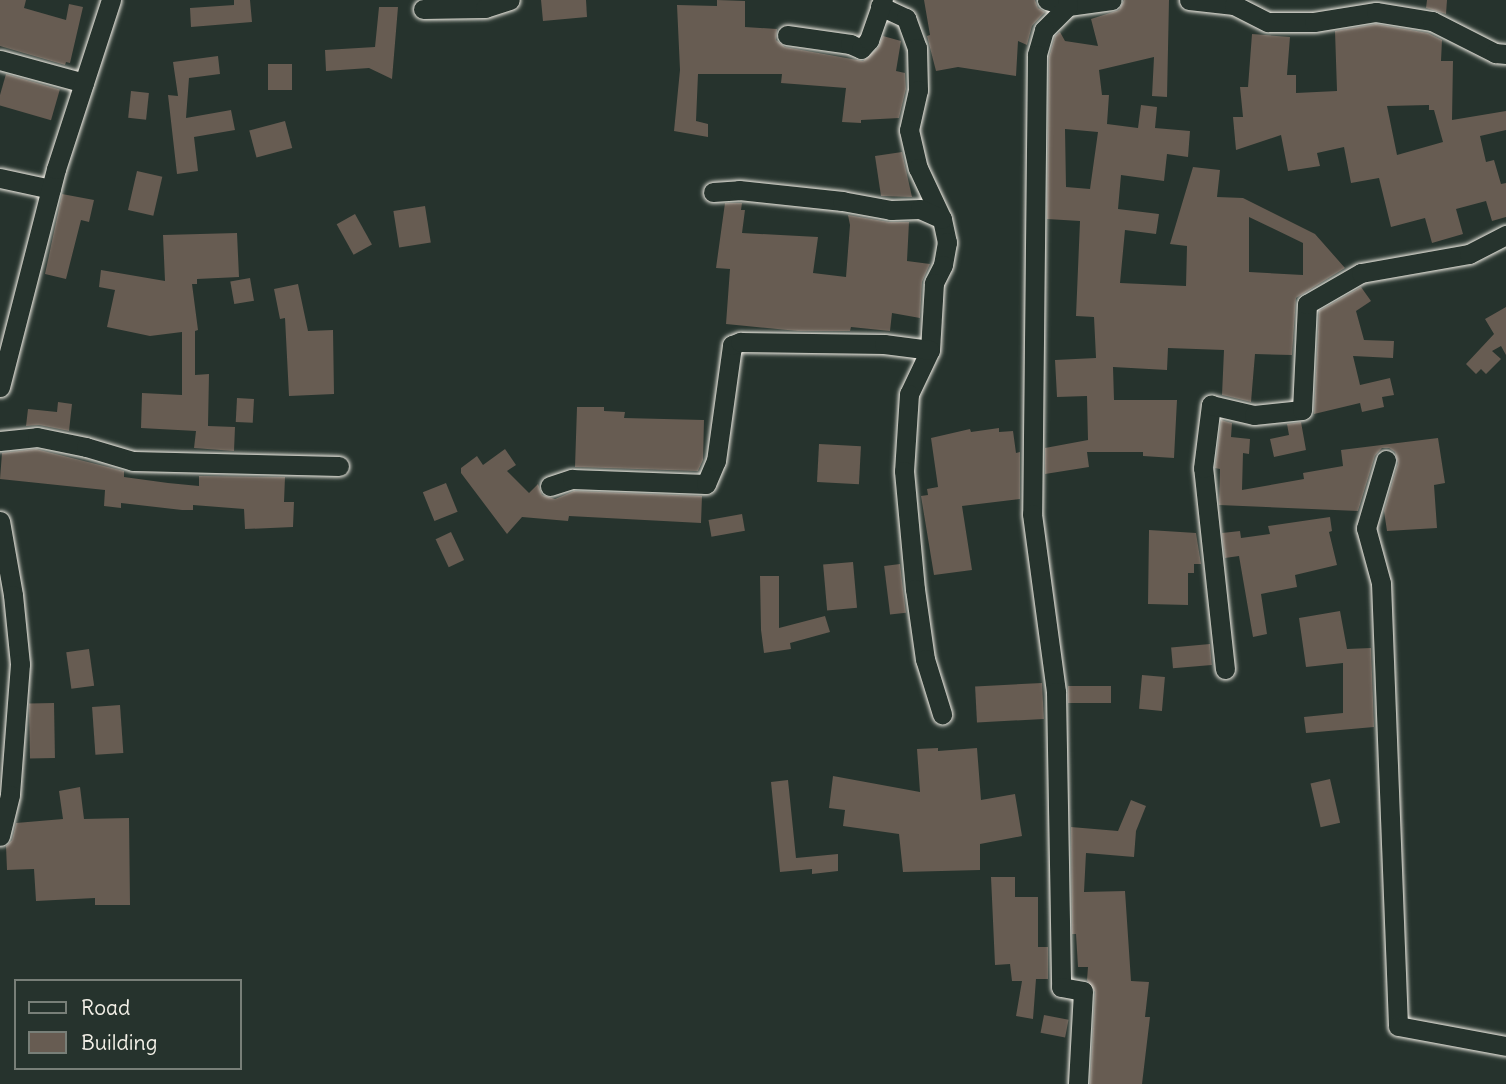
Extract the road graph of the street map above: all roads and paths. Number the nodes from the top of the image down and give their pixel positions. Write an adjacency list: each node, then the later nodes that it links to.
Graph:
1 (111, 0): 13 (street)
2 (510, 0): 9 (street)
3 (1047, 0): 8 (street)
4 (1112, 0): 8 (street)
5 (1189, 0): 6 (street)
6 (1218, 1): 11 (street)
7 (881, 3): 10 (street); 17 (street)
8 (1068, 3): 30 (street)
9 (423, 9)
10 (787, 35)
11 (1506, 54)
12 (0, 60): 13 (street)
13 (85, 83): 15 (street)
14 (0, 178): 15 (street)
15 (51, 189): 20 (street)
16 (713, 192): 17 (street)
17 (942, 219): 19 (street)
18 (1506, 235): 26 (street)
19 (930, 350): 24 (street); 27 (street)
20 (0, 387)
21 (0, 440): 23 (street)
22 (1386, 460): 29 (street)
23 (340, 466)
24 (550, 486)
25 (0, 521): 28 (street)
26 (1224, 669)
27 (943, 714)
28 (0, 836)
29 (1506, 1046)
30 (1078, 1084)

